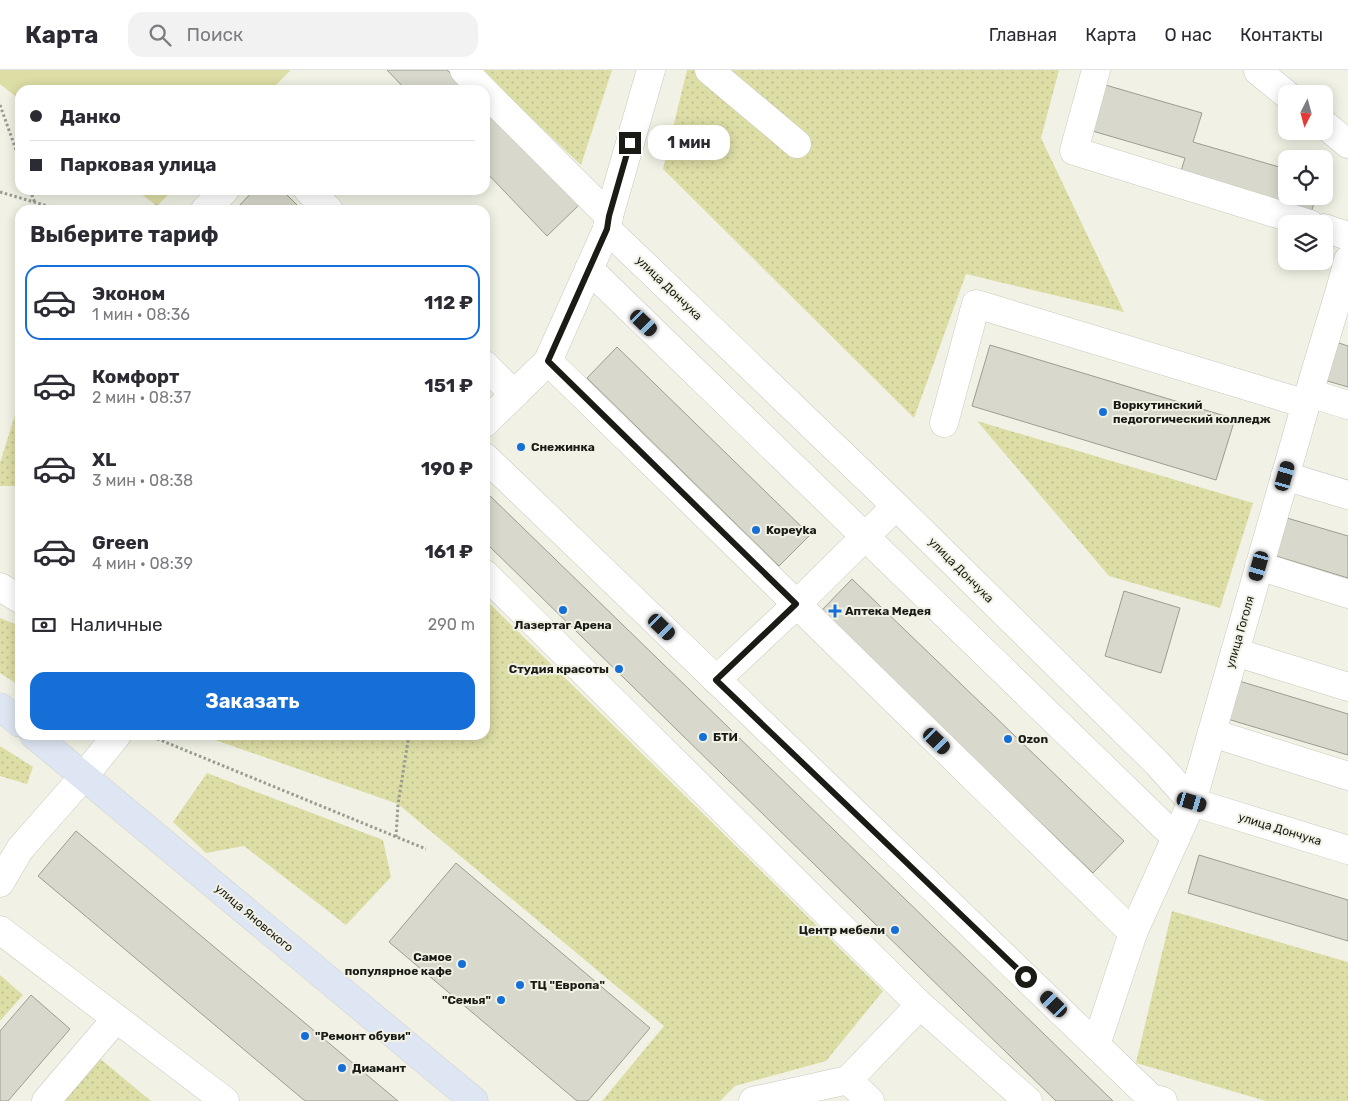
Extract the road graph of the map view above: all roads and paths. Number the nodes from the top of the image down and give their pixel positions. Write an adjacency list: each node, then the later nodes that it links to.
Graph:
1 (464, 70): 6 (street, улица Дончука)
2 (650, 70): 23 (street)
3 (709, 70): 11 (street)
4 (1096, 70): 22 (street)
5 (1257, 70): 7 (street)
6 (478, 85)
7 (1278, 87)
8 (490, 97): 23 (street, улица Дончука)
9 (0, 105): 13 (path)
10 (1333, 132): 12 (street)
11 (797, 144)
12 (1348, 144)
13 (15, 148)
14 (0, 192): 18 (path)
15 (32, 195): 18 (path)
16 (220, 195): 20 (street)
17 (313, 195): 21 (street)
18 (35, 203): 19 (path)
19 (42, 205)
20 (210, 205)
21 (324, 205)
22 (1281, 215)
23 (608, 222): 27 (street); 39 (street, улица Дончука)
24 (1333, 231): 25 (street)
25 (1348, 236)
26 (1348, 260): 28 (street, улица Гоголя)
27 (589, 270): 29 (street); 40 (street)
28 (1344, 291): 32 (street, улица Гоголя)
29 (548, 361): 31 (street); 46 (street)
30 (490, 370): 31 (street)
31 (514, 394): 34 (street)
32 (1307, 398): 33 (street); 35 (street); 37 (street, улица Гоголя)
33 (1348, 404)
34 (490, 418)
35 (944, 423)
36 (490, 463): 48 (street)
37 (1285, 476): 38 (street); 41 (street, улица Гоголя)
38 (1348, 495)
39 (896, 506): 40 (street); 59 (street, улица Дончука)
40 (865, 537): 46 (street); 61 (street)
41 (1259, 566): 44 (street); 47 (street, улица Гоголя)
42 (490, 579): 68 (street)
43 (0, 587): 45 (street)
44 (1348, 594)
45 (15, 596)
46 (796, 604): 48 (street); 67 (street)
47 (1235, 652): 49 (street); 52 (street, улица Гоголя)
48 (716, 680): 70 (street)
49 (1348, 686)
50 (0, 707): 51 (main road)
51 (15, 719)
52 (1212, 733): 58 (street); 59 (street, улица Гоголя)
53 (40, 740): 57 (main road, улица Яновского)
54 (113, 740): 57 (street)
55 (160, 740): 60 (path)
56 (408, 740): 60 (path)
57 (84, 776): 62 (street); 74 (main road, улица Яновского)
58 (1348, 776)
59 (1192, 802): 61 (street, улица Гоголя); 64 (street, улица Дончука)
60 (396, 837): 63 (path)
61 (1176, 838): 67 (street, улица Гоголя)
62 (10, 845): 65 (street)
63 (426, 849)
64 (1348, 850)
65 (0, 884)
66 (0, 930): 69 (street)
67 (1133, 933): 70 (street, улица Гоголя)
68 (920, 1006): 71 (street); 77 (street)
69 (116, 1019): 72 (street); 73 (street)
70 (1096, 1045): 78 (street)
71 (848, 1080): 75 (street); 76 (street)
72 (46, 1101)
73 (226, 1101)
74 (474, 1101)
75 (753, 1101)
76 (870, 1101)
77 (1028, 1101)
78 (1163, 1101)

